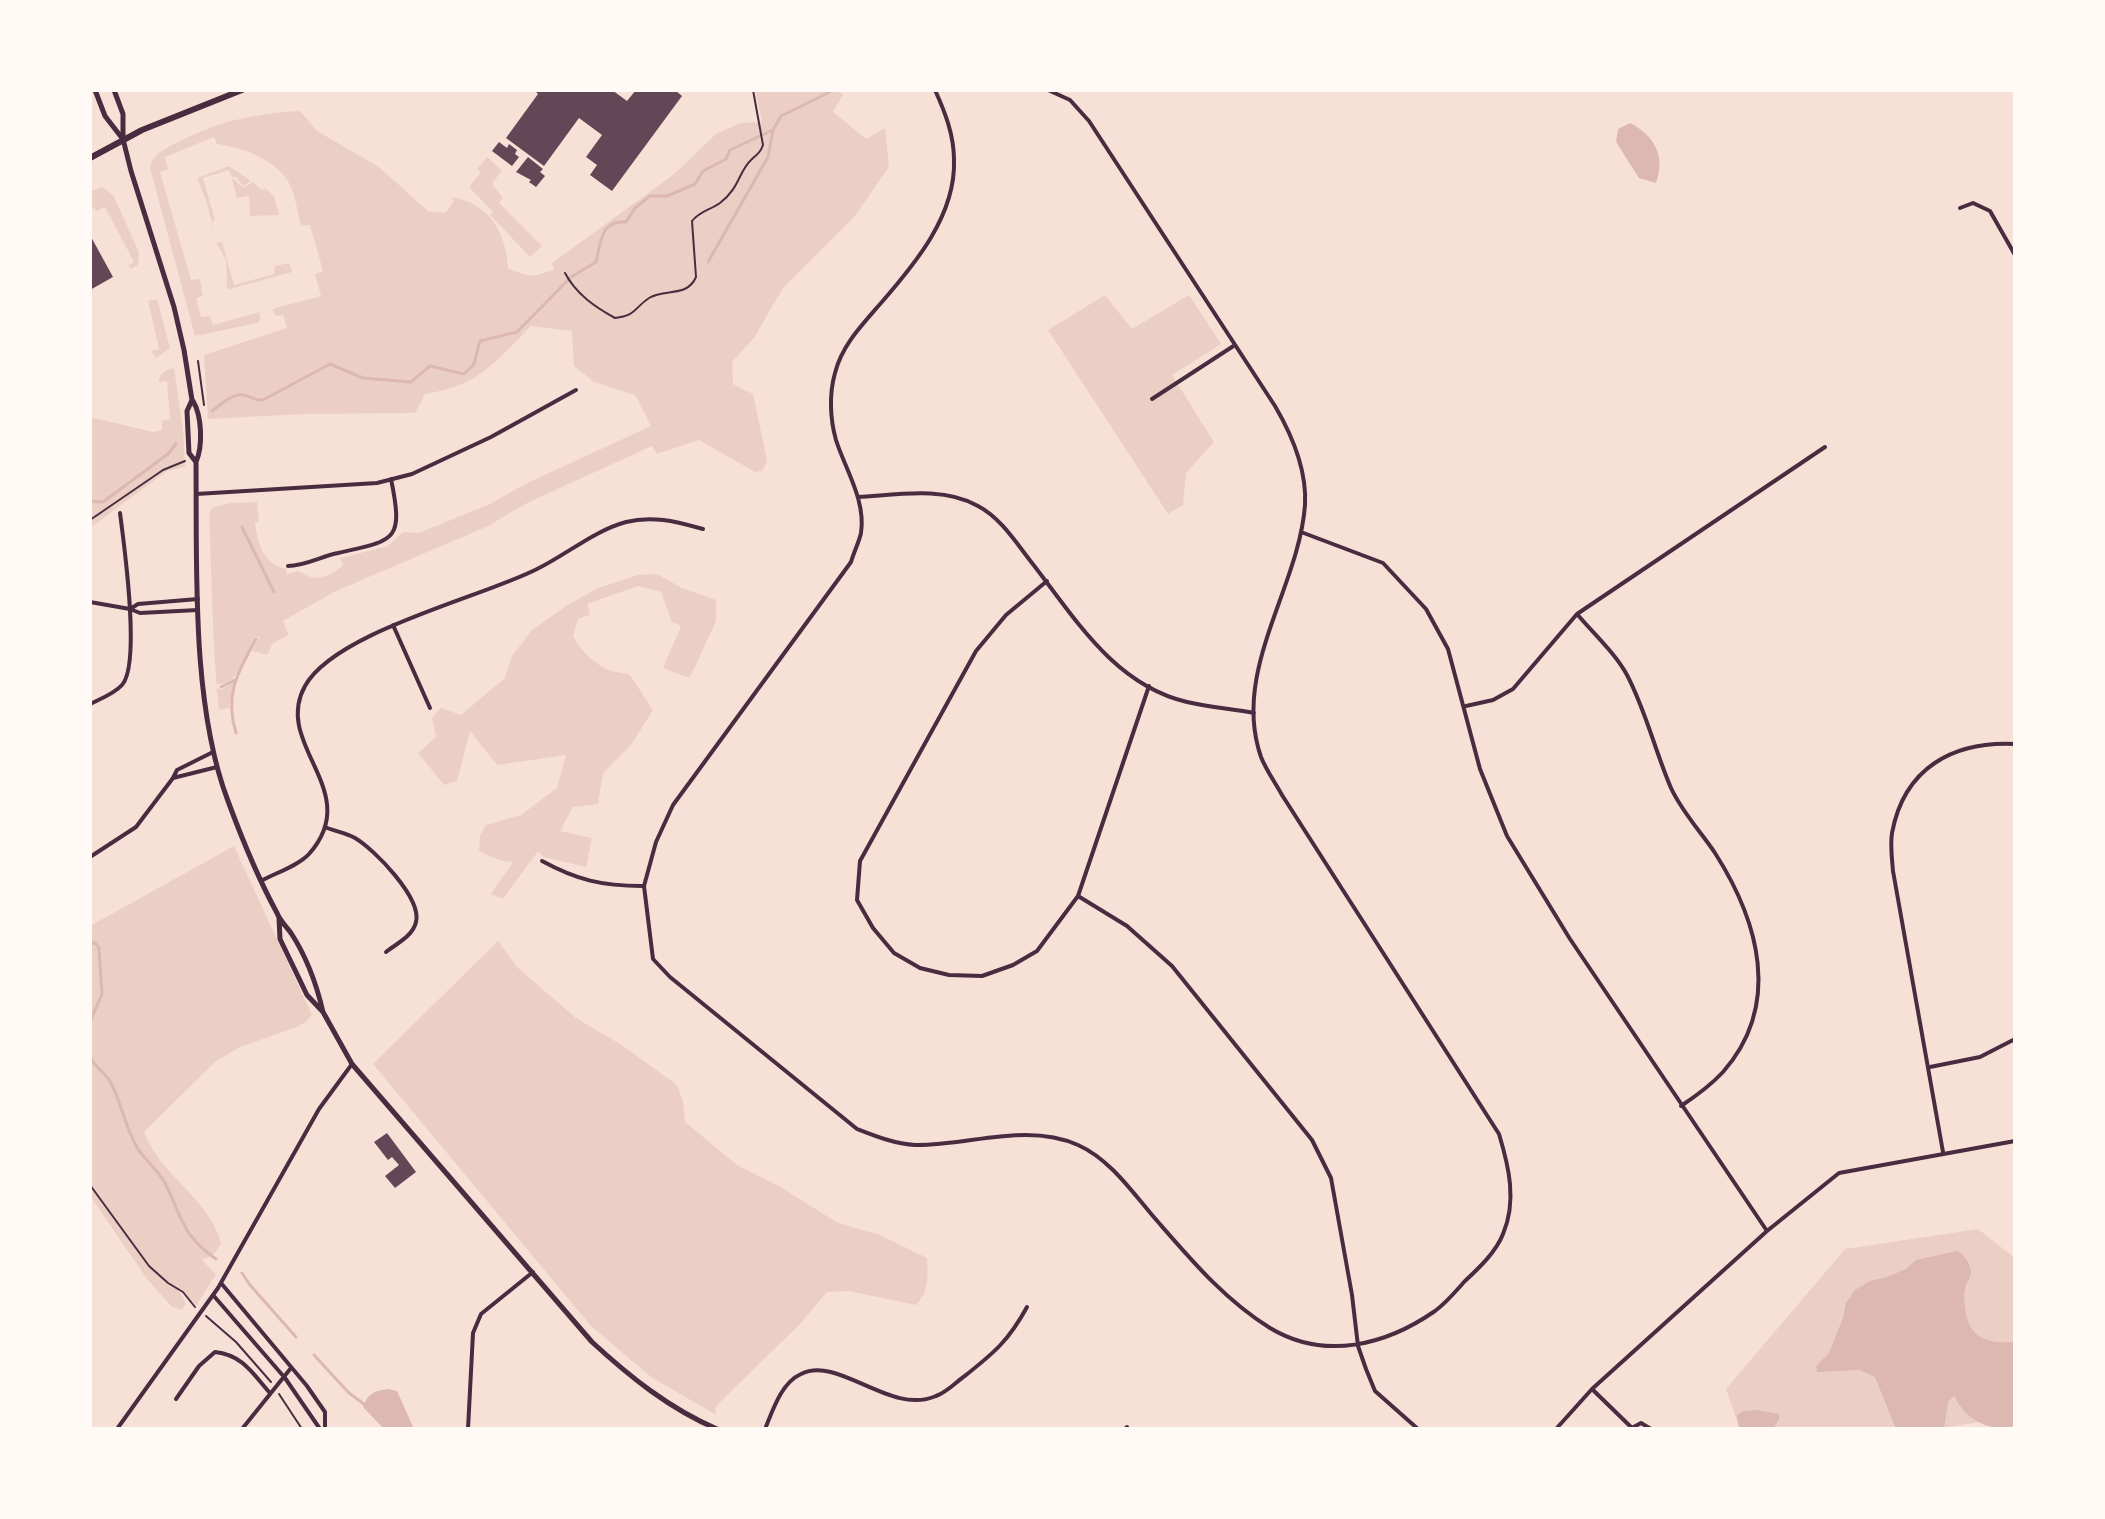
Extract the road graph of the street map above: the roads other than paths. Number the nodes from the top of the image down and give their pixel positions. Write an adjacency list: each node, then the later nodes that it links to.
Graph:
1 (95, 90): 6 (street)
2 (114, 90): 6 (street)
3 (242, 90): 6 (main road)
4 (935, 90): 18 (street)
5 (1048, 90): 10 (street)
6 (123, 139): 7 (main road); 13 (street)
7 (90, 158)
8 (1960, 208): 9 (street)
9 (2015, 255)
10 (1235, 345): 12 (street); 21 (street)
11 (576, 390): 16 (street)
12 (1152, 399)
13 (192, 400): 15 (street); 15 (street)
14 (1825, 447): 28 (street)
15 (196, 462): 17 (street)
16 (391, 479): 17 (street); 22 (street)
17 (196, 494): 24 (street)
18 (858, 497): 23 (street); 43 (street)
19 (120, 513): 26 (street)
20 (703, 529): 29 (street)
21 (1301, 532): 32 (street); 34 (street)
22 (288, 566)
23 (1047, 581): 30 (street); 44 (street)
24 (199, 599): 26 (street); 27 (street)
25 (90, 602): 26 (street)
26 (130, 609): 27 (street); 31 (street)
27 (199, 610): 36 (street)
28 (1577, 614): 32 (street); 51 (street)
29 (393, 625): 33 (street); 39 (street)
30 (1149, 686): 34 (street); 44 (street)
31 (90, 704)
32 (1466, 706): 51 (street)
33 (430, 708)
34 (1254, 713): 61 (street)
35 (2015, 744): 50 (street)
36 (213, 752): 37 (street); 38 (street)
37 (217, 767): 38 (street); 42 (street)
38 (173, 778): 40 (street)
39 (325, 827): 42 (street); 46 (street)
40 (90, 857)
41 (542, 861): 43 (street)
42 (261, 881): 45 (street)
43 (644, 886): 61 (street)
44 (1078, 896): 61 (street)
45 (279, 917): 47 (street); 47 (street)
46 (386, 952)
47 (323, 1012): 49 (street)
48 (2015, 1039): 50 (street)
49 (352, 1064): 55 (street); 56 (street)
50 (1930, 1067): 53 (street)
51 (1681, 1106): 54 (street)
52 (2015, 1141): 53 (street)
53 (1944, 1153): 54 (street)
54 (1767, 1231): 64 (street)
55 (533, 1272): 71 (street); 72 (street)
56 (221, 1283): 57 (street); 59 (street)
57 (213, 1295): 60 (street); 68 (street)
58 (1027, 1307): 73 (street)
59 (256, 1325): 60 (street); 62 (street)
60 (246, 1333): 63 (street)
61 (1358, 1346): 74 (street)
62 (291, 1368): 63 (street); 70 (street)
63 (285, 1378): 65 (street); 70 (street)
64 (1592, 1389): 67 (street); 75 (street)
65 (270, 1393): 66 (street); 69 (street)
66 (176, 1399)
67 (1630, 1428): 76 (street)
68 (117, 1429)
69 (242, 1429)
70 (322, 1429)
71 (468, 1429)
72 (717, 1429)
73 (765, 1429)
74 (1418, 1429)
75 (1556, 1429)
76 (1651, 1429)

